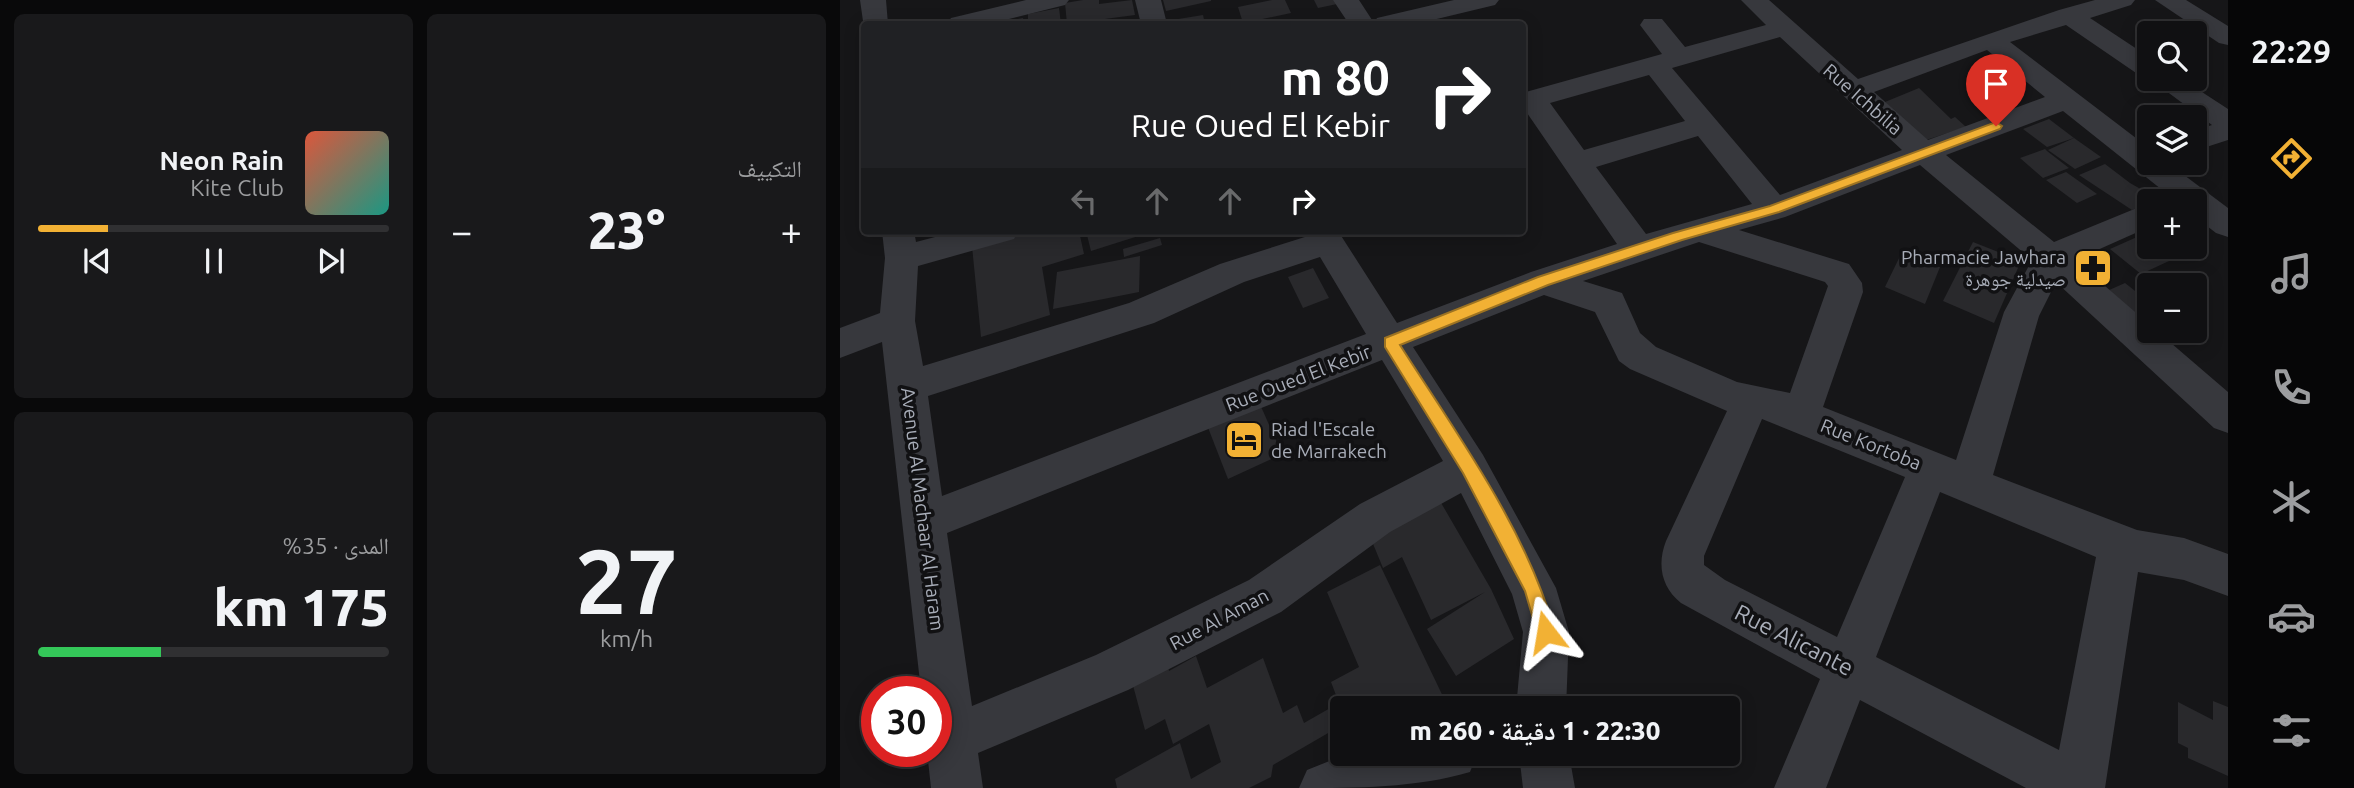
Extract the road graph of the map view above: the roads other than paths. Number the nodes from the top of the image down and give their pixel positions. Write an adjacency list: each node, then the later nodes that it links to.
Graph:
1 (873, 0): 10 (street)
2 (1056, 0): 11 (street)
3 (1148, 0): 12 (street)
4 (1346, 0): 13 (street)
5 (1486, 0): 14 (street)
6 (1754, 0): 16 (street, Rue Ichbilia)
7 (2122, 0): 9 (street)
8 (2168, 0): 17 (street)
9 (2068, 15): 18 (street); 19 (street)
10 (874, 21)
11 (972, 21)
12 (1153, 21)
13 (1360, 21)
14 (1398, 21)
15 (1653, 26): 20 (street)
16 (1783, 28): 20 (street); 21 (street, Rue Ichbilia)
17 (2228, 37)
18 (1990, 40): 21 (street); 23 (street)
19 (2137, 61)
20 (1668, 62): 24 (street); 26 (street)
21 (1853, 90): 30 (street, Rue Ichbilia)
22 (2182, 91): 25 (street)
23 (2067, 99): 29 (street); 30 (street, Rue Oued El Kebir)
24 (1527, 100): 31 (street)
25 (2228, 122)
26 (1704, 125): 31 (street); 34 (street)
27 (2228, 130): 28 (street)
28 (2207, 137)
29 (2137, 150)
30 (1924, 152): 34 (street, Rue Oued El Kebir); 43 (street, Rue Ichbilia)
31 (1577, 162): 42 (street)
32 (2162, 175): 33 (street)
33 (2174, 189)
34 (1774, 209): 38 (street, Rue Oued El Kebir)
35 (2207, 213): 37 (street)
36 (2137, 219): 43 (street)
37 (2228, 225)
38 (1699, 230): 42 (street, Rue Oued El Kebir); 51 (street)
39 (971, 235): 41 (street)
40 (1324, 237): 46 (street); 48 (street)
41 (900, 244): 45 (street, Avenue Al Machaar Al Haram)
42 (1639, 249): 44 (street, Rue Oued El Kebir)
43 (2050, 257): 49 (street, Rue Ichbilia); 53 (street)
44 (1543, 281): 46 (street, Rue Oued El Kebir); 50 (street, Rue Kortoba)
45 (897, 321): 47 (street); 48 (street, Avenue Al Machaar Al Haram)
46 (1391, 342): 52 (street); 54 (street, Rue Oued El Kebir)
47 (840, 344)
48 (908, 387): 54 (street, Avenue Al Machaar Al Haram)
49 (2220, 398)
50 (1751, 400): 51 (street, Rue Kortoba); 57 (street, Rue Alicante)
51 (1801, 415): 53 (street, Rue Kortoba)
52 (1469, 468): 59 (street); 60 (street, Rue Al Aman)
53 (1949, 476): 55 (street, Rue Kortoba); 57 (street)
54 (925, 522): 58 (street, Avenue Al Machaar Al Haram)
55 (2120, 545): 56 (street, Rue Kortoba); 67 (street)
56 (2228, 575)
57 (1849, 668): 66 (street); 67 (street, Rue Alicante)
58 (944, 676)
59 (1535, 696)
60 (952, 739): 63 (street, Avenue Al Machaar Al Haram)
61 (1385, 766): 64 (street)
62 (1546, 766): 65 (street)
63 (957, 788)
64 (1325, 788)
65 (1549, 788)
66 (1800, 788)
67 (2078, 788)

